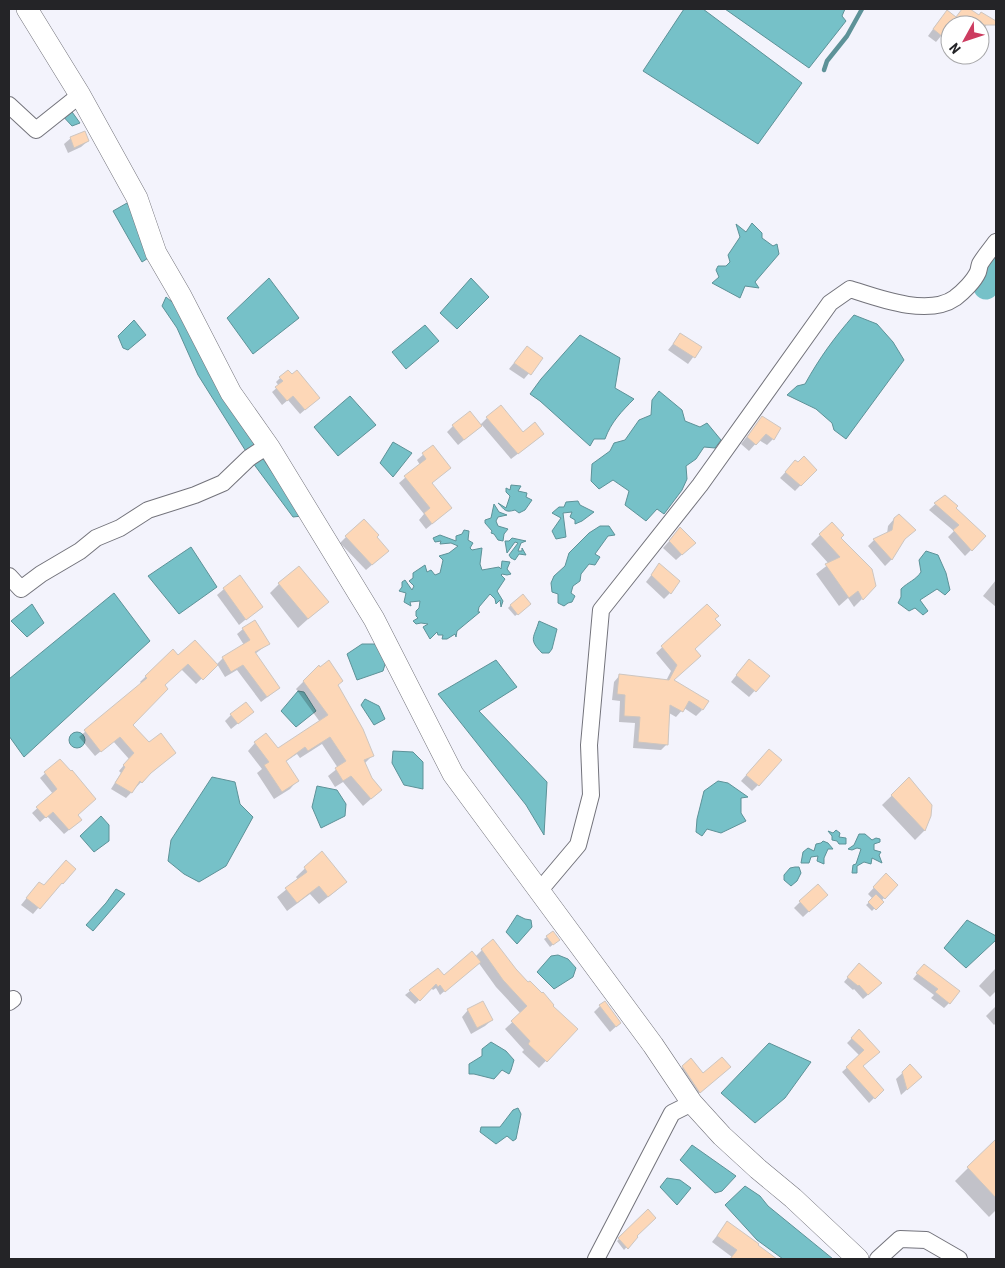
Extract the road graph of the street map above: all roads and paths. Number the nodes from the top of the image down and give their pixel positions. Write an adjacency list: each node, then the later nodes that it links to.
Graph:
1 (27, 9): 2 (main road)
2 (80, 95): 3 (street); 5 (main road)
3 (9, 104)
4 (996, 242): 7 (street)
5 (269, 447): 6 (street); 7 (main road)
6 (9, 576)
7 (540, 890): 8 (main road)
8 (692, 1103): 9 (street); 10 (main road)
9 (596, 1259)
10 (858, 1259)
11 (878, 1259): 12 (street)
12 (959, 1259)

